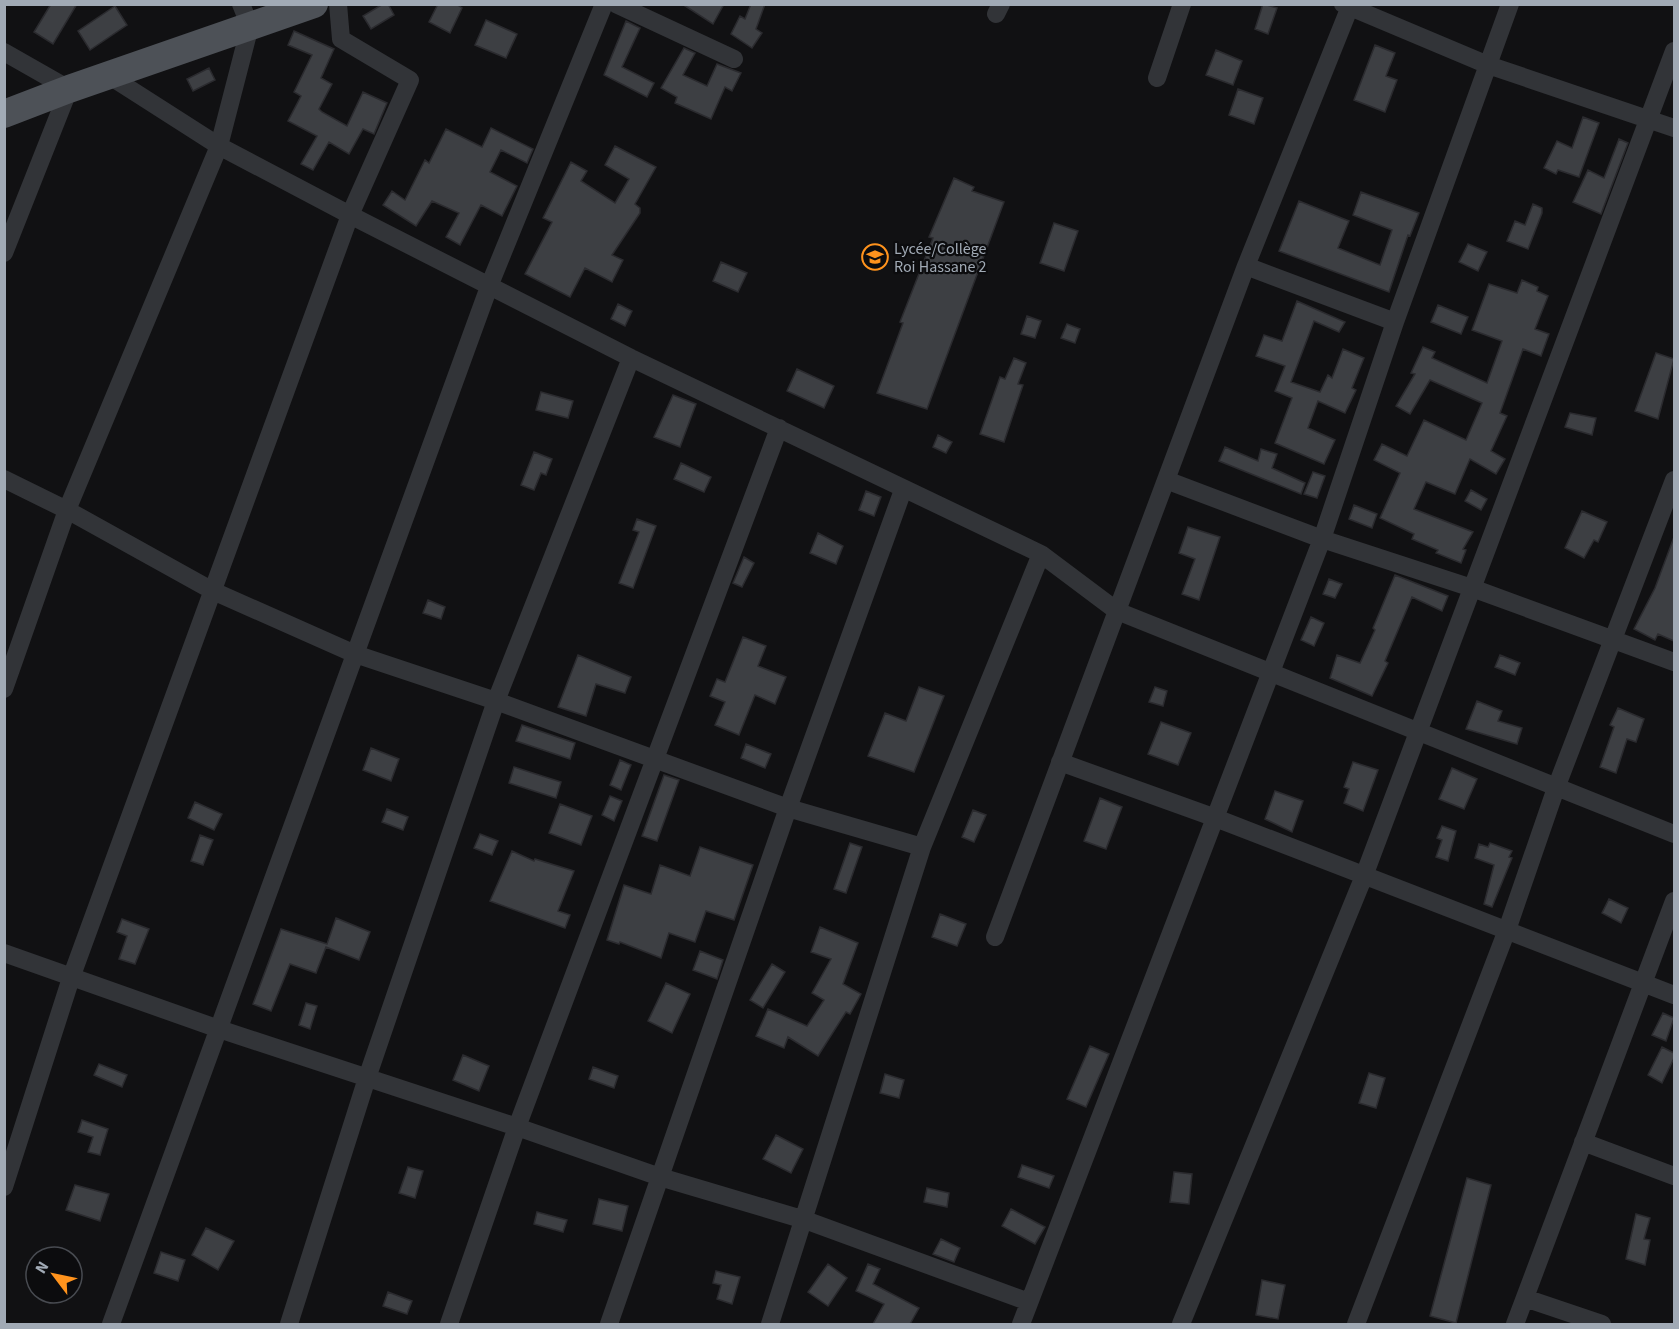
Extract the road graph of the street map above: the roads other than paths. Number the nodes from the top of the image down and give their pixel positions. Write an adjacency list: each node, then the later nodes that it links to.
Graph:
1 (314, 4): 8 (main road)
2 (338, 4): 20 (street)
3 (604, 4): 23 (street)
4 (616, 4): 11 (street)
5 (1182, 4): 14 (street)
6 (1510, 4): 12 (street)
7 (1348, 6): 12 (street); 22 (street)
8 (245, 15): 13 (main road); 19 (street)
9 (1674, 51): 17 (street)
10 (4, 52): 15 (street)
11 (734, 59)
12 (1488, 65): 17 (street); 24 (street)
13 (108, 75): 15 (main road); 19 (street)
14 (1157, 78)
15 (69, 88): 16 (main road); 21 (street)
16 (4, 114)
17 (1649, 119): 18 (street); 34 (street)
18 (1674, 128)
19 (219, 146): 20 (street); 31 (street)
20 (350, 215): 23 (street); 35 (street)
21 (4, 253)
22 (1246, 266): 24 (street); 28 (street)
23 (490, 284): 25 (street); 38 (street)
24 (1395, 322): 32 (street)
25 (631, 358): 26 (street); 42 (street)
26 (779, 428): 30 (street); 44 (street)
27 (4, 479): 31 (street)
28 (1166, 480): 32 (street); 36 (street)
29 (1673, 487): 37 (street)
30 (903, 490): 33 (street); 47 (street)
31 (67, 510): 35 (street); 41 (street)
32 (1322, 539): 34 (street); 40 (street)
33 (1041, 554): 36 (street); 50 (street)
34 (1472, 588): 37 (street); 43 (street)
35 (213, 591): 38 (street); 56 (street)
36 (1117, 611): 40 (street); 45 (street)
37 (1615, 641): 39 (street); 46 (street)
38 (356, 654): 42 (street); 59 (street)
39 (1674, 662)
40 (1268, 672): 43 (street); 48 (street)
41 (4, 689)
42 (496, 701): 44 (street); 60 (street)
43 (1418, 732): 46 (street); 51 (street)
44 (655, 759): 47 (street); 61 (street)
45 (1060, 762): 48 (street); 54 (street)
46 (1556, 788): 49 (street); 53 (street)
47 (788, 808): 50 (street); 64 (street)
48 (1214, 817): 51 (street); 68 (street)
49 (1674, 834)
50 (922, 848): 66 (street)
51 (1364, 876): 53 (street); 75 (street)
52 (1674, 901): 57 (street)
53 (1507, 930): 57 (street); 76 (street)
54 (995, 937)
55 (4, 953): 56 (street)
56 (71, 978): 59 (street); 65 (street)
57 (1643, 982): 58 (street); 62 (street)
58 (1674, 995)
59 (219, 1029): 60 (street); 69 (street)
60 (367, 1078): 61 (street); 70 (street)
61 (517, 1126): 64 (street); 71 (street)
62 (1583, 1143): 63 (street); 67 (street)
63 (1674, 1176)
64 (660, 1178): 66 (street); 72 (street)
65 (4, 1187)
66 (806, 1220): 68 (street); 73 (street)
67 (1525, 1298): 77 (street); 78 (street)
68 (1029, 1302): 74 (street)
69 (111, 1324)
70 (289, 1324)
71 (449, 1324)
72 (609, 1324)
73 (770, 1324)
74 (1021, 1324)
75 (1181, 1324)
76 (1356, 1324)
77 (1515, 1324)
78 (1602, 1324)

